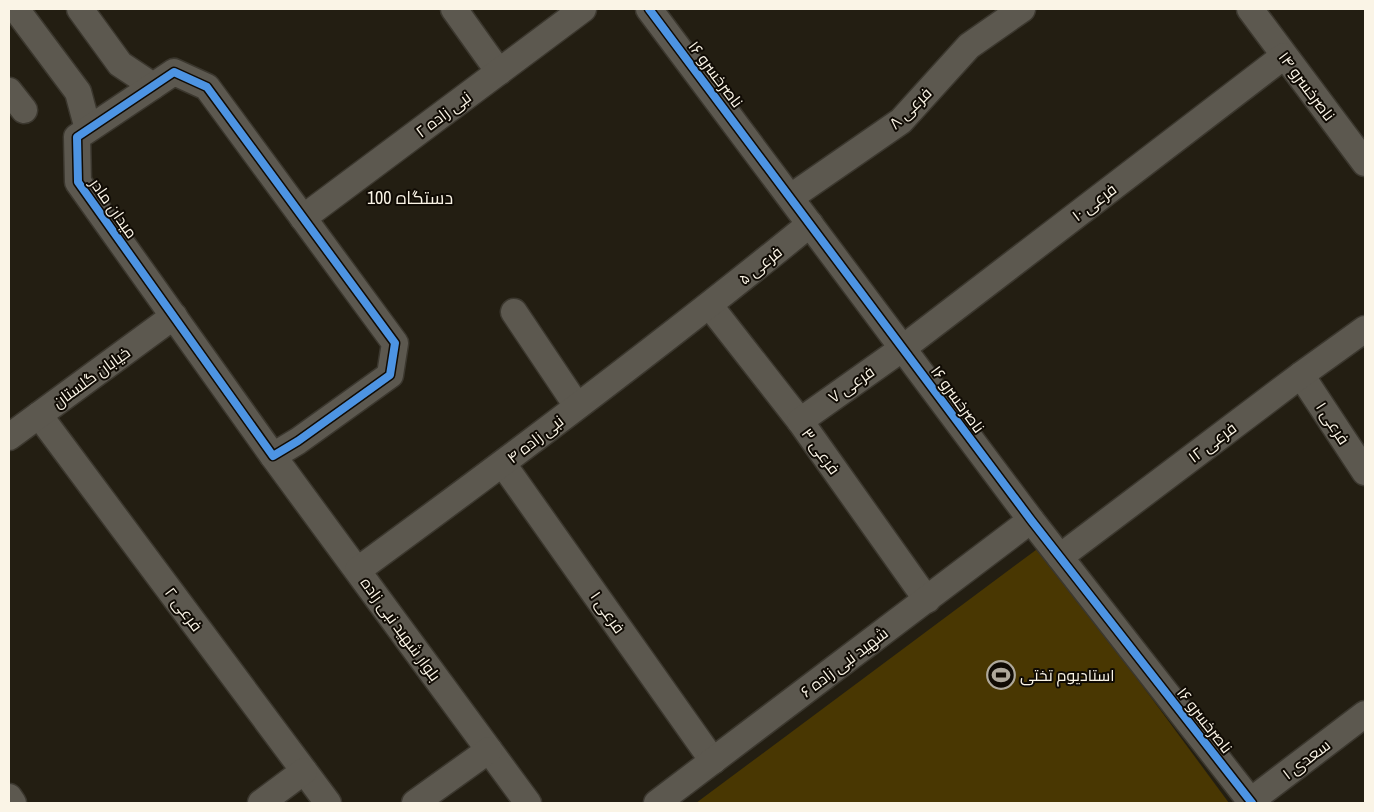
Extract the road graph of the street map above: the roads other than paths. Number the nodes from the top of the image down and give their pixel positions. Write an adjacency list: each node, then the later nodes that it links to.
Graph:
1 (16, 9): 11 (street)
2 (80, 9): 10 (street)
3 (454, 9): 9 (street)
4 (583, 9): 9 (street, نبی زاده ۲)
5 (649, 9): 13 (street, ناصرخسرو ۱۶)
6 (1022, 9): 13 (street, فرعی ۸)
7 (1250, 9): 8 (street, ناصرخسرو ۱۴)
8 (1284, 56): 12 (street, ناصرخسرو ۱۴); 20 (street, فرعی ۱۰)
9 (499, 72): 14 (street, نبی زاده ۲)
10 (153, 86): 11 (street, میدان مادر); 14 (street, میدان مادر)
11 (88, 129): 18 (street, میدان مادر)
12 (1365, 163)
13 (790, 198): 15 (street, ناصرخسرو ۱۶)
14 (303, 218): 26 (street, میدان مادر)
15 (810, 224): 16 (street, فرعی ۵); 20 (street, ناصرخسرو ۱۶)
16 (710, 306): 22 (street, نبی زاده ۴); 24 (street, فرعی ۳)
17 (514, 312): 22 (street)
18 (174, 316): 23 (street, خیابان گلستان); 26 (street, میدان مادر)
19 (1365, 329): 21 (street, فرعی ۱۲)
20 (903, 348): 24 (street, فرعی ۷); 29 (street, ناصرخسرو ۱۶)
21 (1301, 375): 28 (street, فرعی ۱); 30 (street, فرعی ۱۲)
22 (577, 406): 27 (street, نبی زاده ۴)
23 (39, 415): 25 (street, خیابان گلستان); 36 (street, فرعی ۲)
24 (800, 421): 32 (street, فرعی ۳)
25 (9, 437)
26 (273, 456): 31 (street, بلوار شهید نبی زاده)
27 (503, 464): 31 (street, نبی زاده ۴); 35 (street, فرعی ۱)
28 (1365, 472)
29 (1031, 520): 30 (street, ناصرخسرو ۱۶); 32 (street, شهید نبی زاده ۶)
30 (1060, 556): 44 (street, ناصرخسرو ۱۶)
31 (358, 570): 34 (street, بلوار شهید نبی زاده)
32 (927, 600): 35 (street, شهید نبی زاده ۶)
33 (1365, 714): 44 (street, سعدی ۱)
34 (489, 750): 41 (street); 42 (street, بلوار شهید نبی زاده)
35 (713, 760): 43 (street, شهید نبی زاده ۶)
36 (304, 771): 39 (street); 40 (street, فرعی ۲)
37 (9, 797): 38 (street)
38 (13, 803)
39 (261, 803)
40 (328, 803)
41 (414, 803)
42 (528, 803)
43 (657, 803)
44 (1250, 803)

